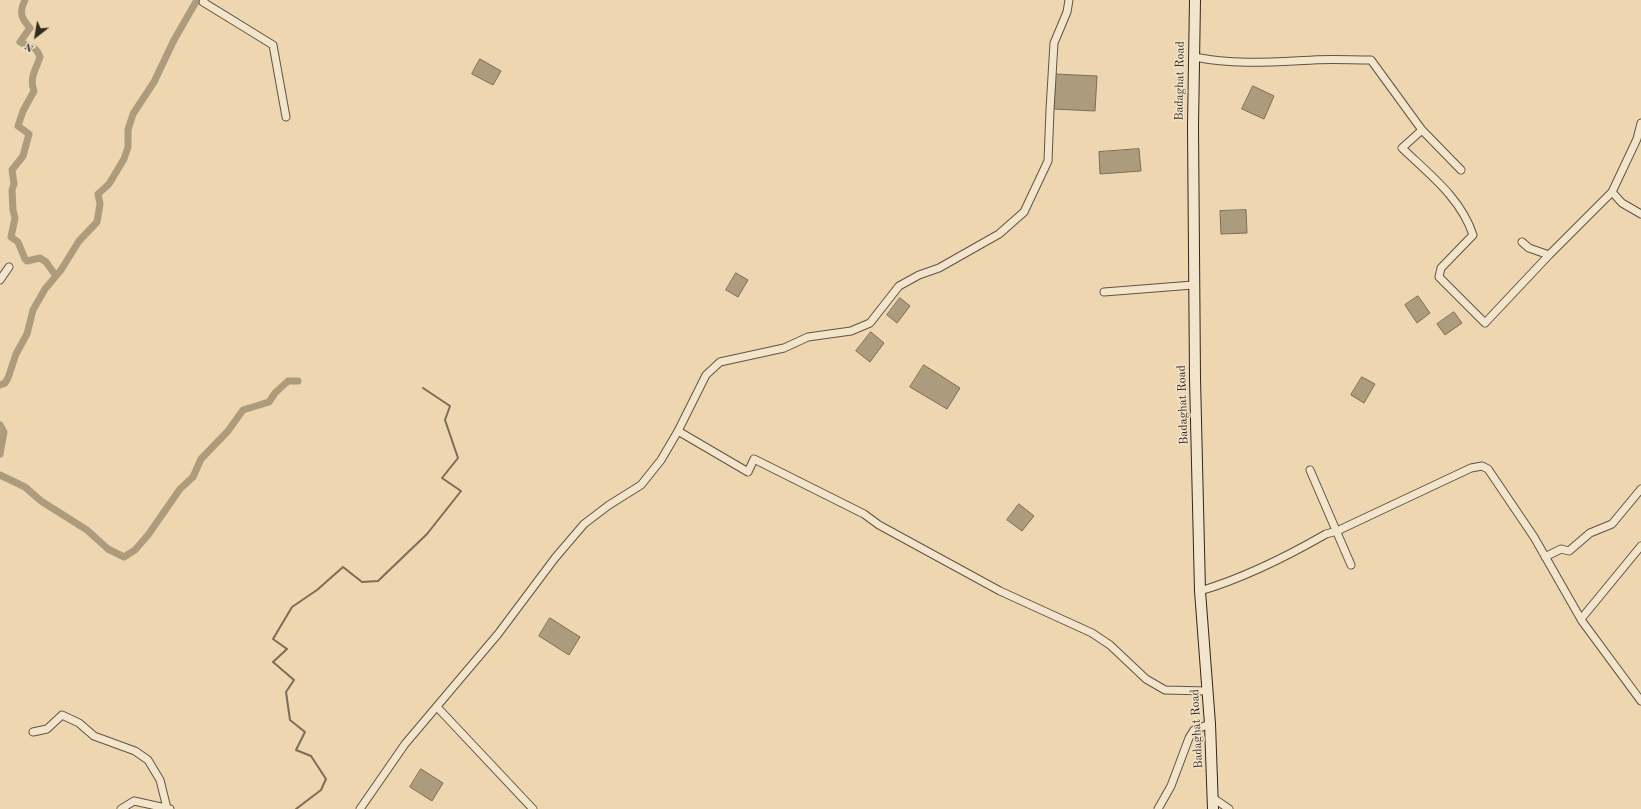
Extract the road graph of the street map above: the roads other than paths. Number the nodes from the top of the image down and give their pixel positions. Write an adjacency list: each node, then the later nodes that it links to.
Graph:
1 (204, 0): 5 (street)
2 (1070, 0): 17 (street)
3 (1195, 0): 4 (main road, Badaghat Road)
4 (1194, 57): 7 (street); 15 (main road, Badaghat Road)
5 (286, 117)
6 (1641, 123): 9 (street)
7 (1422, 130): 8 (street); 12 (street)
8 (1461, 170)
9 (1612, 192): 10 (street); 12 (street)
10 (1641, 214)
11 (1522, 242): 12 (street)
12 (1549, 255)
13 (9, 267): 14 (street)
14 (0, 280)
15 (1193, 285): 16 (street); 26 (main road, Badaghat Road)
16 (1104, 292)
17 (678, 431): 28 (street); 30 (street)
18 (1310, 470): 20 (street)
19 (1641, 489): 23 (street)
20 (1337, 531): 23 (street); 25 (street); 26 (street)
21 (1641, 546): 22 (street)
22 (1634, 554): 24 (street); 27 (street)
23 (1545, 557): 27 (street)
24 (1641, 559)
25 (1351, 565)
26 (1200, 591): 28 (main road, Badaghat Road)
27 (1581, 619): 29 (street)
28 (1208, 691): 31 (main road, Badaghat Road)
29 (1641, 701)
30 (437, 707): 36 (street); 37 (street)
31 (1210, 724): 33 (main road, Badaghat Road); 38 (street)
32 (33, 732): 34 (street)
33 (1213, 798): 39 (main road, Badaghat Road); 40 (street)
34 (169, 808): 35 (street)
35 (121, 809)
36 (360, 809)
37 (533, 809)
38 (1158, 809)
39 (1213, 809)
40 (1228, 809)

